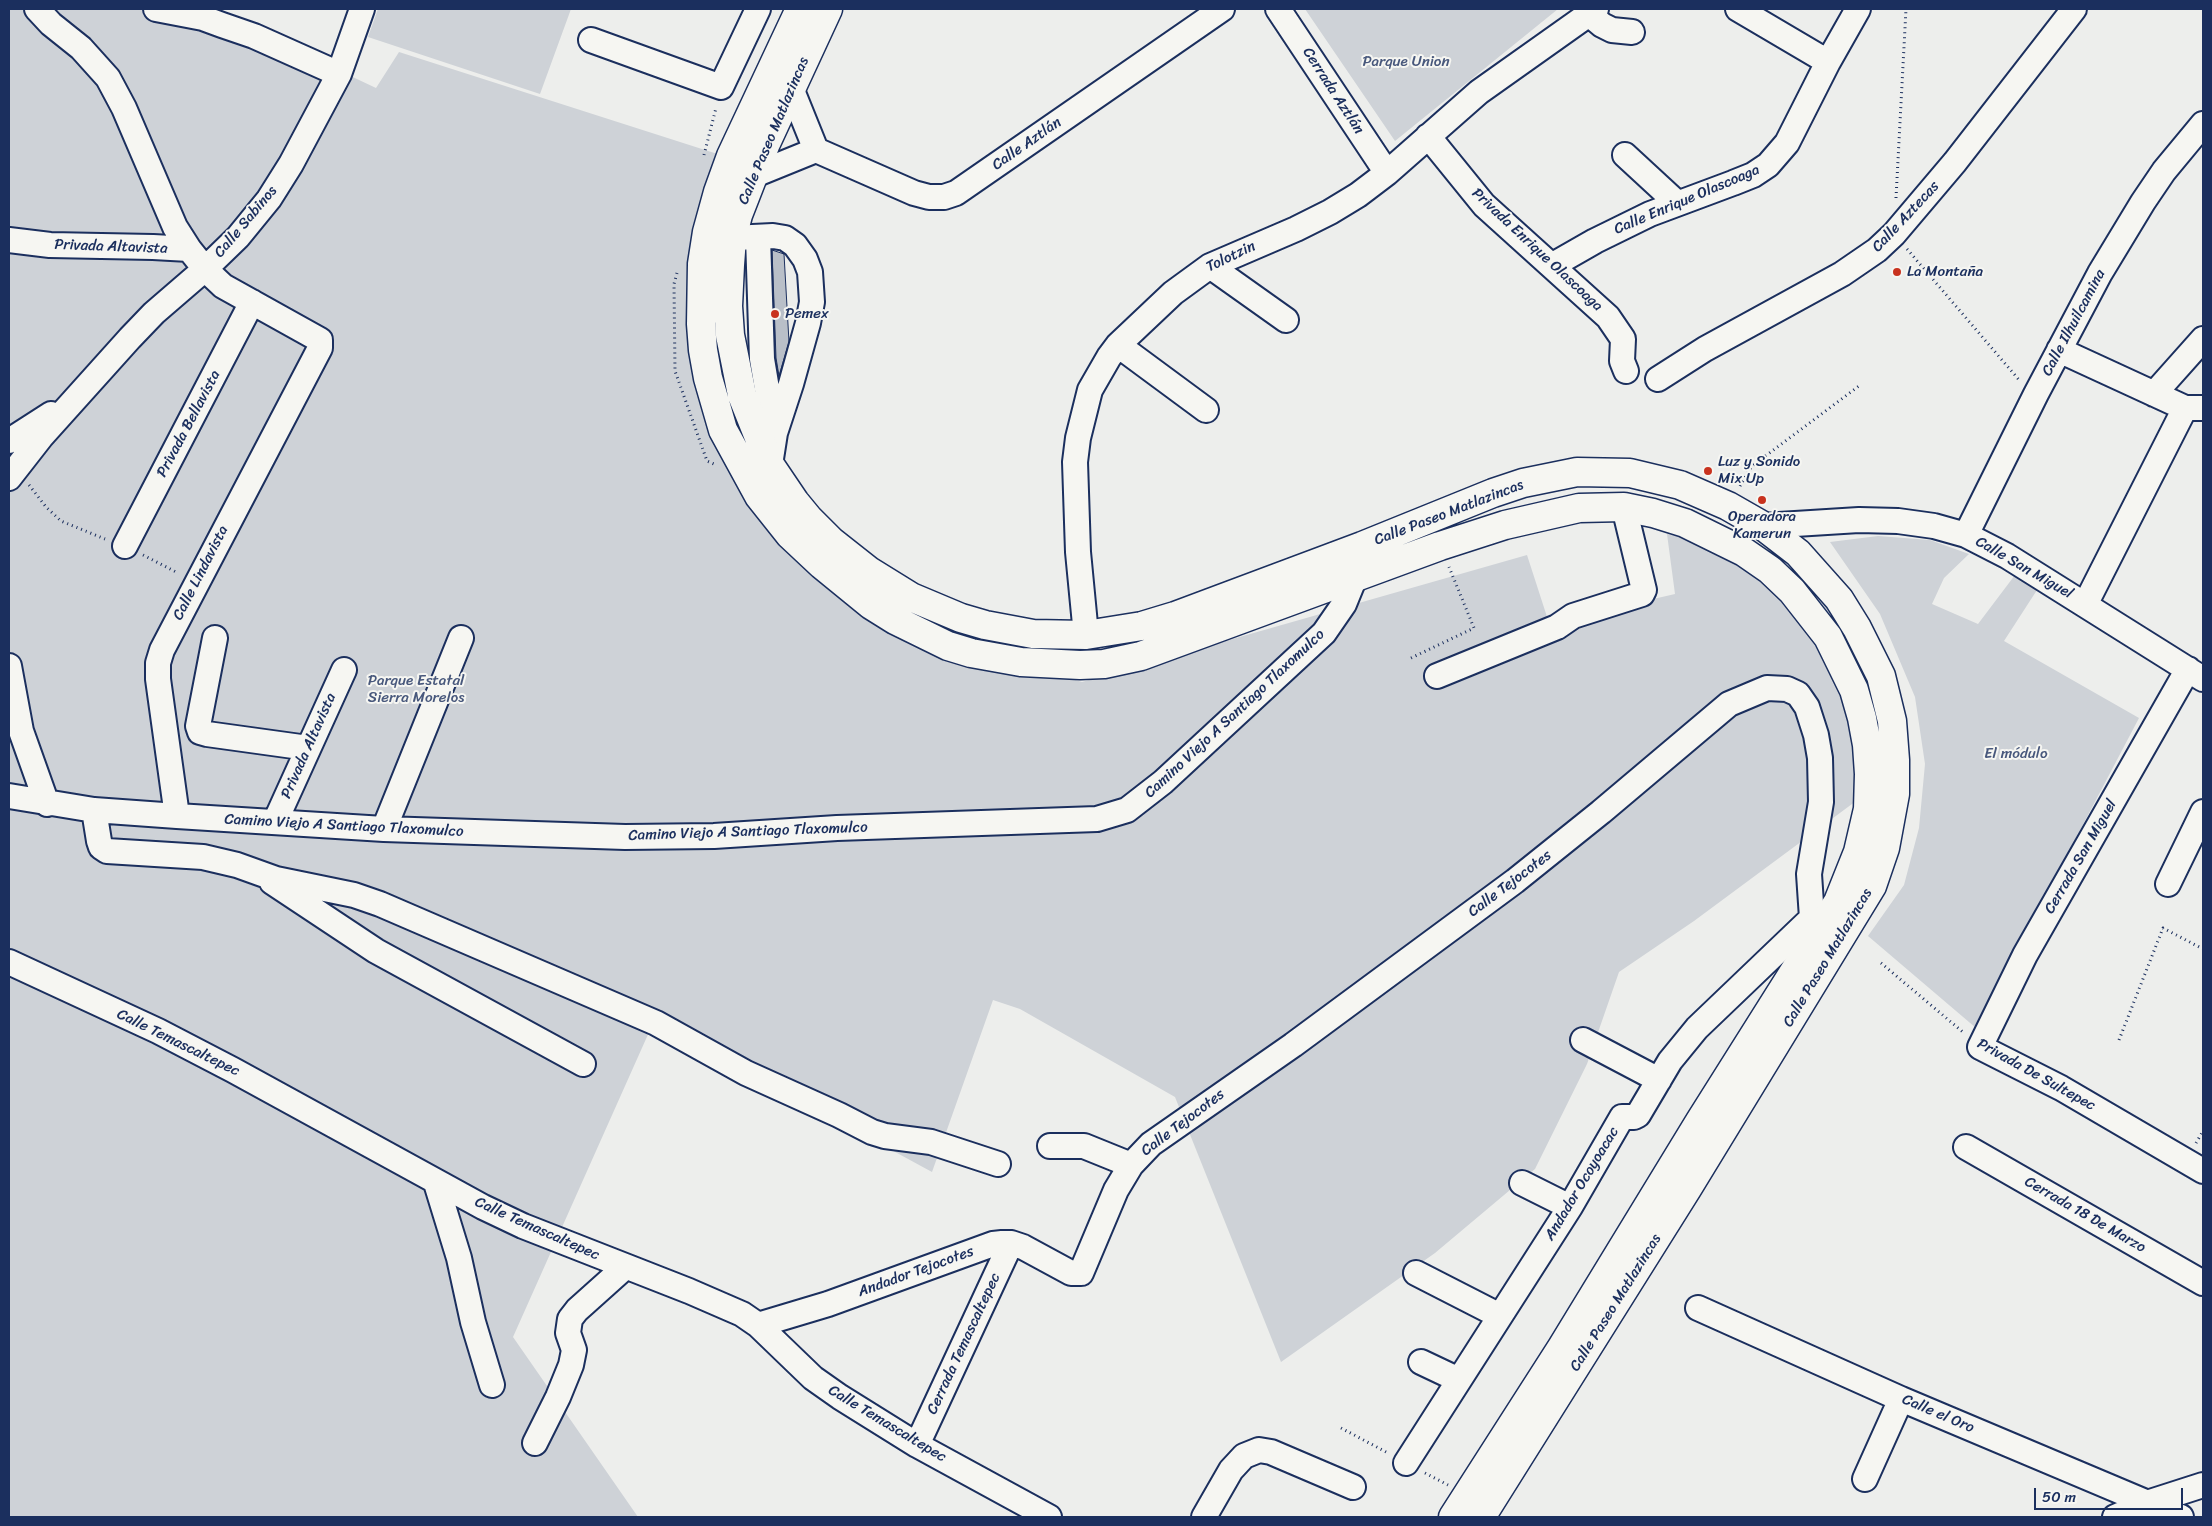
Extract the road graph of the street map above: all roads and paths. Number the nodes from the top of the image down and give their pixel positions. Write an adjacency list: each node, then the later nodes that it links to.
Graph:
1 (37, 9): 29 (street)
2 (156, 9): 17 (street)
3 (362, 9): 17 (street, Calle Sabinos)
4 (758, 9): 15 (street)
5 (800, 9): 58 (highway, Calle Paseo Matlazincas)
6 (828, 9): 18 (highway, Calle Paseo Matlazincas)
7 (1222, 9): 21 (street, Calle Aztlán)
8 (1278, 9): 23 (street, Cerrada Aztlán)
9 (1738, 9): 16 (street)
10 (1858, 9): 16 (street, Calle Enrique Olascoaga)
11 (1906, 9): 26 (path)
12 (2074, 9): 26 (street, Calle Aztecas)
13 (1593, 11): 14 (street); 20 (street, Tolotzin)
14 (1632, 32)
15 (591, 40)
16 (1828, 62): 25 (street, Calle Enrique Olascoaga)
17 (339, 74): 32 (street, Calle Sabinos)
18 (790, 88): 21 (street); 24 (highway, Calle Paseo Matlazincas)
19 (2203, 124): 38 (street, Calle Ilhuilcamina)
20 (1428, 136): 23 (street, Tolotzin); 30 (street, Privada Enrique Olascoaga)
21 (816, 150): 24 (street)
22 (1625, 155): 25 (street)
23 (1387, 173): 31 (street, Tolotzin)
24 (752, 176): 27 (highway, Calle Paseo Matlazincas)
25 (1677, 203): 30 (street, Calle Enrique Olascoaga)
26 (1894, 234): 40 (street, Calle Aztecas); 42 (path)
27 (745, 237): 47 (street); 47 (street); 49 (highway, Calle Paseo Matlazincas)
28 (9, 240): 29 (street, Privada Altavista)
29 (189, 249): 32 (street, Privada Altavista)
30 (1553, 265): 39 (street, Privada Enrique Olascoaga)
31 (1210, 266): 34 (street); 36 (street, Tolotzin)
32 (205, 269): 33 (street, Privada Altavista); 44 (street, Calle Sabinos)
33 (252, 302): 37 (street, Privada Altavista); 55 (street, Privada Bellavista)
34 (1286, 320)
35 (2203, 339): 43 (street)
36 (1118, 345): 46 (street); 61 (street, Tolotzin)
37 (320, 348): 59 (street, Calle Lindavista)
38 (2058, 350): 42 (street, Calle Ilhuilcamina); 43 (street)
39 (1626, 371)
40 (1658, 379)
41 (1859, 386): 50 (path)
42 (2036, 394): 54 (street, Calle Ilhuilcamina)
43 (2154, 394): 45 (street)
44 (76, 398): 48 (street); 51 (street)
45 (2194, 408): 60 (street)
46 (1206, 410)
47 (775, 433): 49 (street)
48 (9, 441)
49 (770, 465): 61 (highway, Calle Paseo Matlazincas)
50 (1752, 466)
51 (12, 474): 55 (path)
52 (1624, 507): 57 (highway, Calle Paseo Matlazincas); 68 (street); 79 (highway, Calle Paseo Matlazincas)
53 (1763, 526): 54 (street, Calle San Miguel); 56 (highway, Calle Paseo Matlazincas); 117 (highway, Calle Paseo Matlazincas)
54 (1966, 535): 60 (street, Calle San Miguel)
55 (125, 546): 59 (path)
56 (1362, 546): 58 (street, Camino Viejo A Santiago Tlaxomulco); 61 (highway, Calle Paseo Matlazincas)
57 (1440, 546): 58 (highway, Calle Paseo Matlazincas); 64 (path)
58 (1355, 577): 76 (street, Camino Viejo A Santiago Tlaxomulco)
59 (196, 582): 74 (street, Calle Lindavista)
60 (2086, 603): 67 (street, Calle San Miguel)
61 (1086, 635)
62 (215, 638): 69 (street)
63 (461, 638): 76 (street)
64 (1411, 658)
65 (9, 666): 71 (street)
66 (344, 670): 69 (street, Privada Altavista)
67 (2195, 674): 85 (street, Cerrada San Miguel)
68 (1437, 676)
69 (308, 748): 75 (street, Privada Altavista)
70 (9, 796): 71 (street, Camino Viejo A Santiago Tlaxomulco)
71 (47, 804): 72 (street, Camino Viejo A Santiago Tlaxomulco)
72 (94, 810): 74 (street, Camino Viejo A Santiago Tlaxomulco); 77 (street)
73 (2203, 812): 78 (street)
74 (177, 816): 75 (street, Camino Viejo A Santiago Tlaxomulco)
75 (275, 822): 76 (street, Camino Viejo A Santiago Tlaxomulco)
76 (384, 829)
77 (259, 873): 86 (street); 90 (street)
78 (2168, 884)
79 (1819, 922): 87 (street, Andador Ocoyoacac); 91 (street, Calle Tejocotes); 116 (highway, Calle Paseo Matlazincas)
80 (2203, 949): 84 (path)
81 (9, 962): 93 (street, Calle Temascaltepec)
82 (1881, 963): 85 (path, Privada De Sultepec)
83 (1583, 1040): 87 (street)
84 (2119, 1040)
85 (1980, 1047): 92 (street, Privada De Sultepec)
86 (583, 1064)
87 (1659, 1080): 95 (street, Andador Ocoyoacac)
88 (1050, 1146): 91 (street)
89 (1966, 1147): 99 (street, Cerrada 18 De Marzo)
90 (998, 1164)
91 (1131, 1165): 96 (street, Calle Tejocotes)
92 (2203, 1171)
93 (436, 1183): 97 (street, Calle Temascaltepec); 105 (street)
94 (1522, 1183): 95 (street)
95 (1570, 1207): 101 (street, Andador Ocoyoacac)
96 (1011, 1243): 102 (street, Andador Tejocotes); 108 (street, Cerrada Temascaltepec)
97 (624, 1267): 102 (street, Calle Temascaltepec); 107 (street)
98 (1416, 1273): 101 (street)
99 (2203, 1283)
100 (1698, 1308): 106 (street, Calle el Oro)
101 (1500, 1316): 104 (street, Andador Ocoyoacac)
102 (758, 1325): 108 (street, Calle Temascaltepec)
103 (1422, 1362): 104 (street)
104 (1460, 1380): 109 (street, Andador Ocoyoacac)
105 (492, 1385)
106 (1901, 1399): 110 (street); 113 (street, Calle el Oro)
107 (535, 1443)
108 (917, 1445): 114 (street, Calle Temascaltepec)
109 (1406, 1463)
110 (1864, 1479)
111 (2203, 1485): 113 (street)
112 (1353, 1487): 115 (street)
113 (2147, 1502): 118 (street); 119 (street, Calle el Oro)
114 (1049, 1517)
115 (1204, 1517)
116 (1452, 1517)
117 (1481, 1517)
118 (2115, 1517)
119 (2181, 1517)

